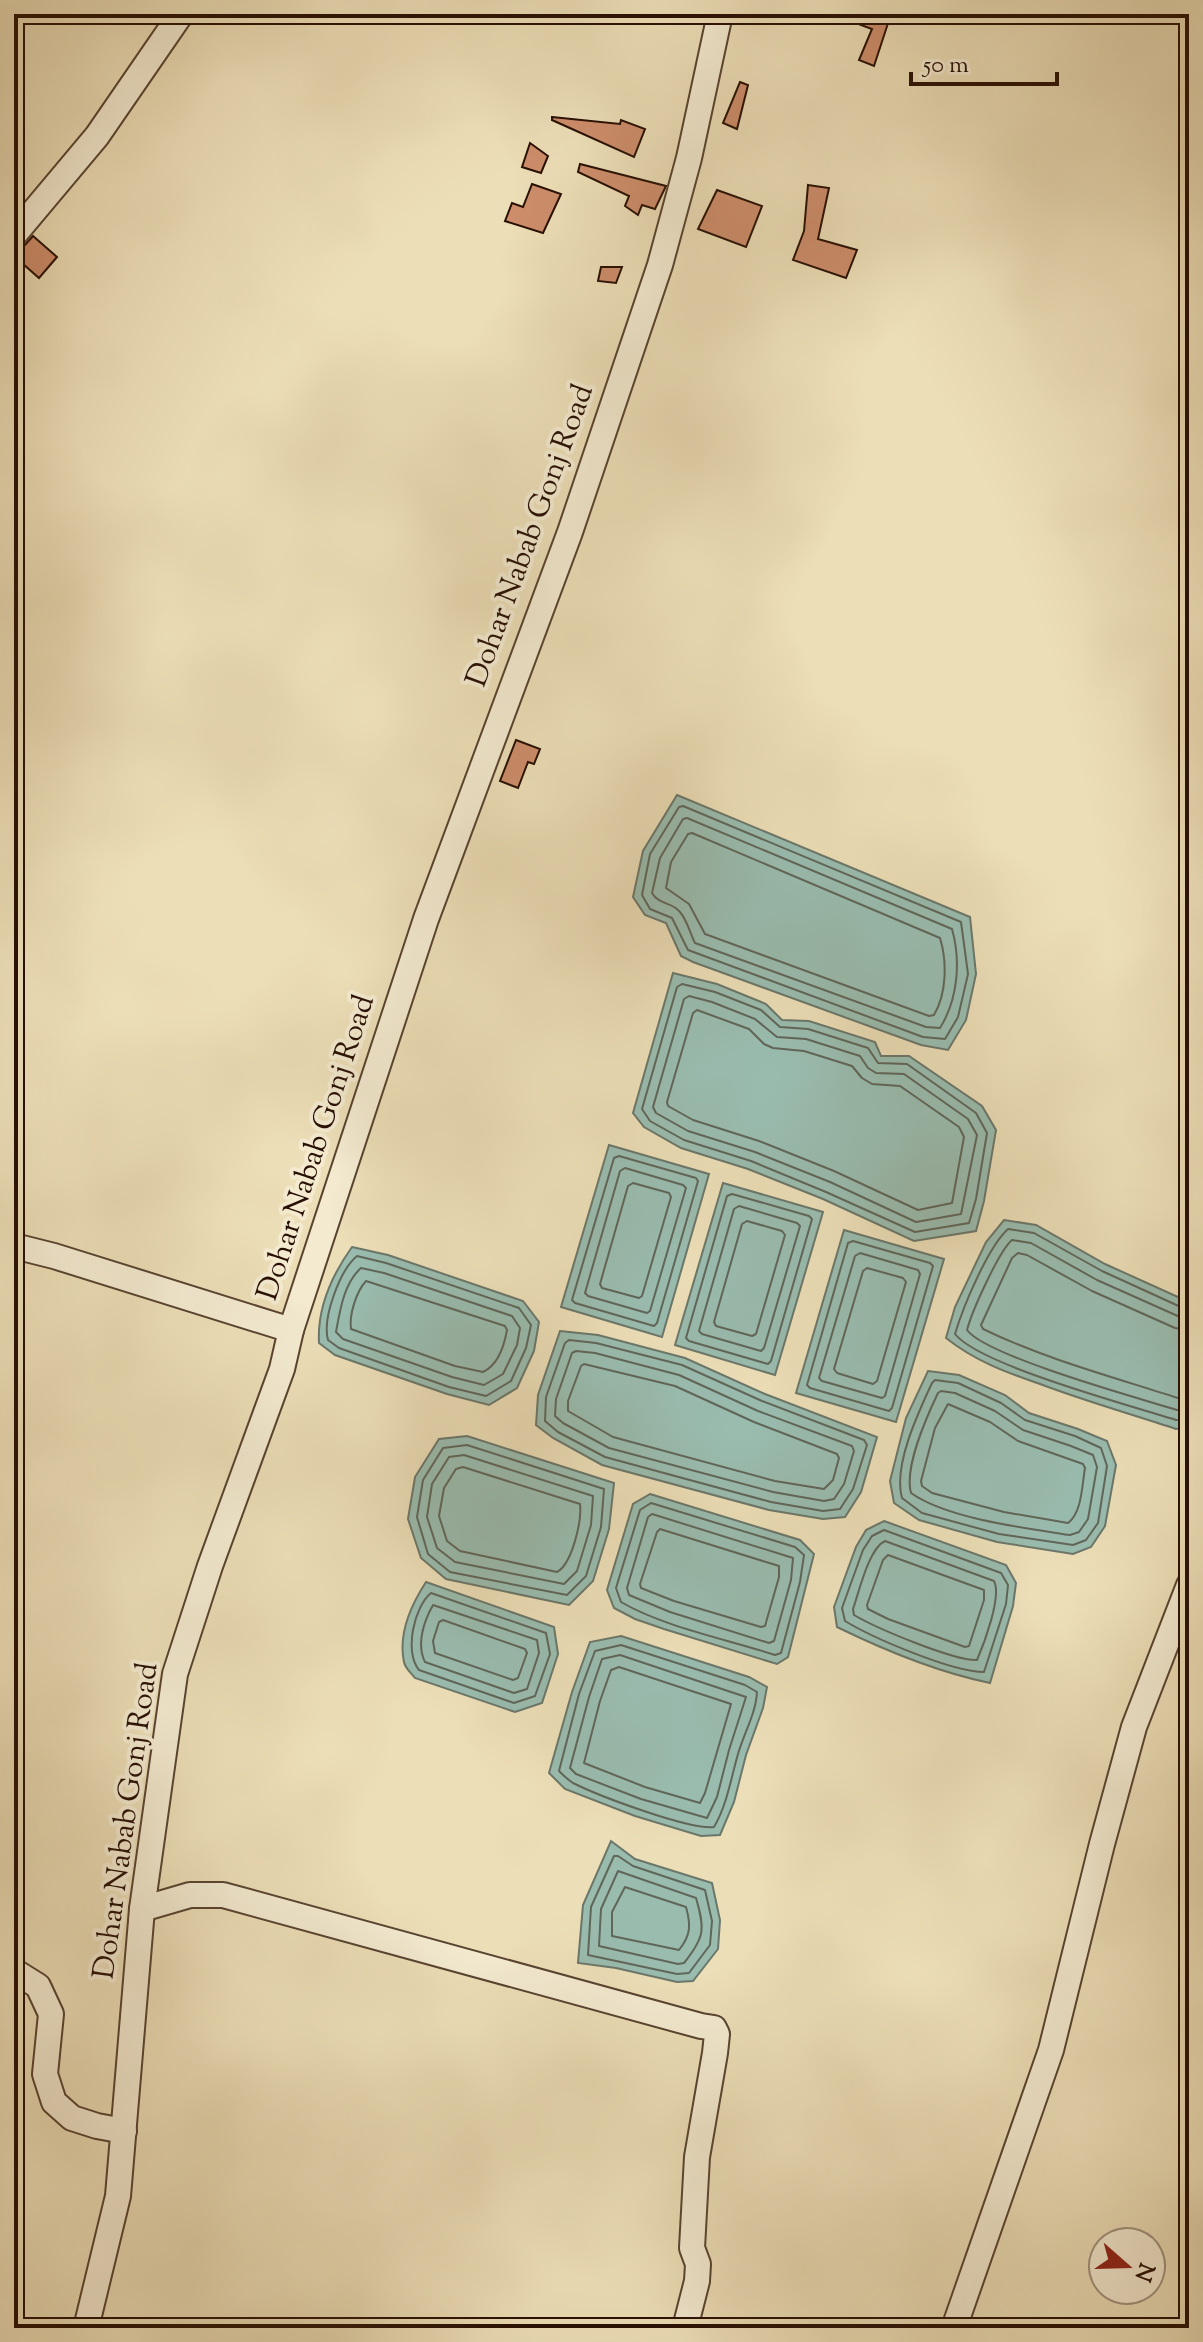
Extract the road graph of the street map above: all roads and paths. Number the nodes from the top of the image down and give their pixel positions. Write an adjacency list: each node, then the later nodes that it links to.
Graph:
1 (181, 14): 3 (street)
2 (720, 14): 5 (street, Dohar Nabab Gonj Road)
3 (14, 235)
4 (14, 1246): 5 (street)
5 (291, 1330): 7 (street, Dohar Nabab Gonj Road)
6 (1189, 1585): 12 (street)
7 (142, 1909): 9 (street, Dohar Nabab Gonj Road); 11 (street)
8 (14, 1971): 9 (street)
9 (124, 2131): 10 (street, Dohar Nabab Gonj Road)
10 (86, 2328)
11 (685, 2328)
12 (954, 2328)

